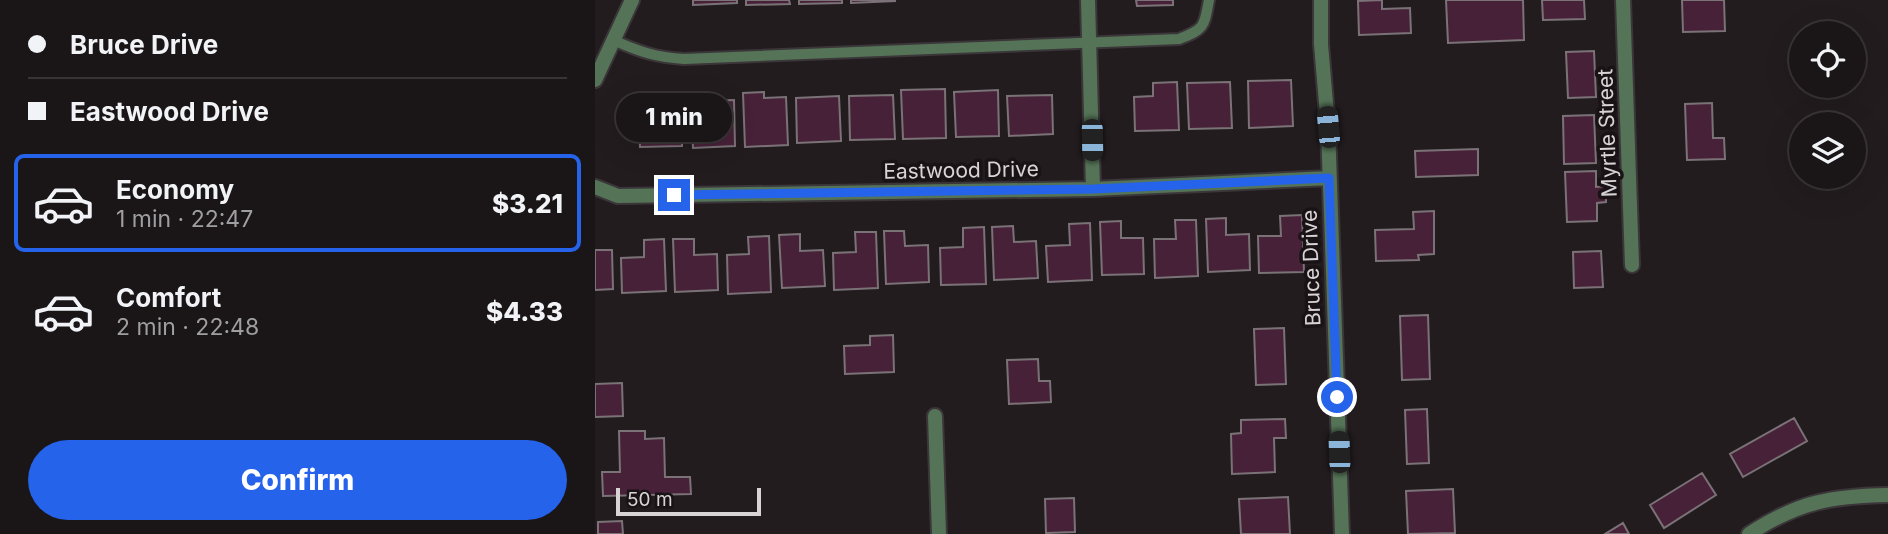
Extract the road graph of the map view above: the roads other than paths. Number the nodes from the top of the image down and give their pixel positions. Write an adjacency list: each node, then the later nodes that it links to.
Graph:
1 (632, 0): 6 (street)
2 (1088, 0): 7 (street)
3 (1209, 0): 7 (lane)
4 (1321, 0): 9 (street, Bruce Drive)
5 (1623, 0): 12 (street, Myrtle Street)
6 (613, 40): 7 (lane); 8 (street)
7 (1089, 42): 11 (street)
8 (595, 80)
9 (1329, 178): 11 (street, Eastwood Drive); 16 (street, Bruce Drive)
10 (595, 187): 11 (street, Eastwood Drive)
11 (1093, 189)
12 (1632, 265)
13 (935, 416): 15 (street)
14 (1888, 495): 17 (street)
15 (939, 534)
16 (1342, 534)
17 (1749, 534)

